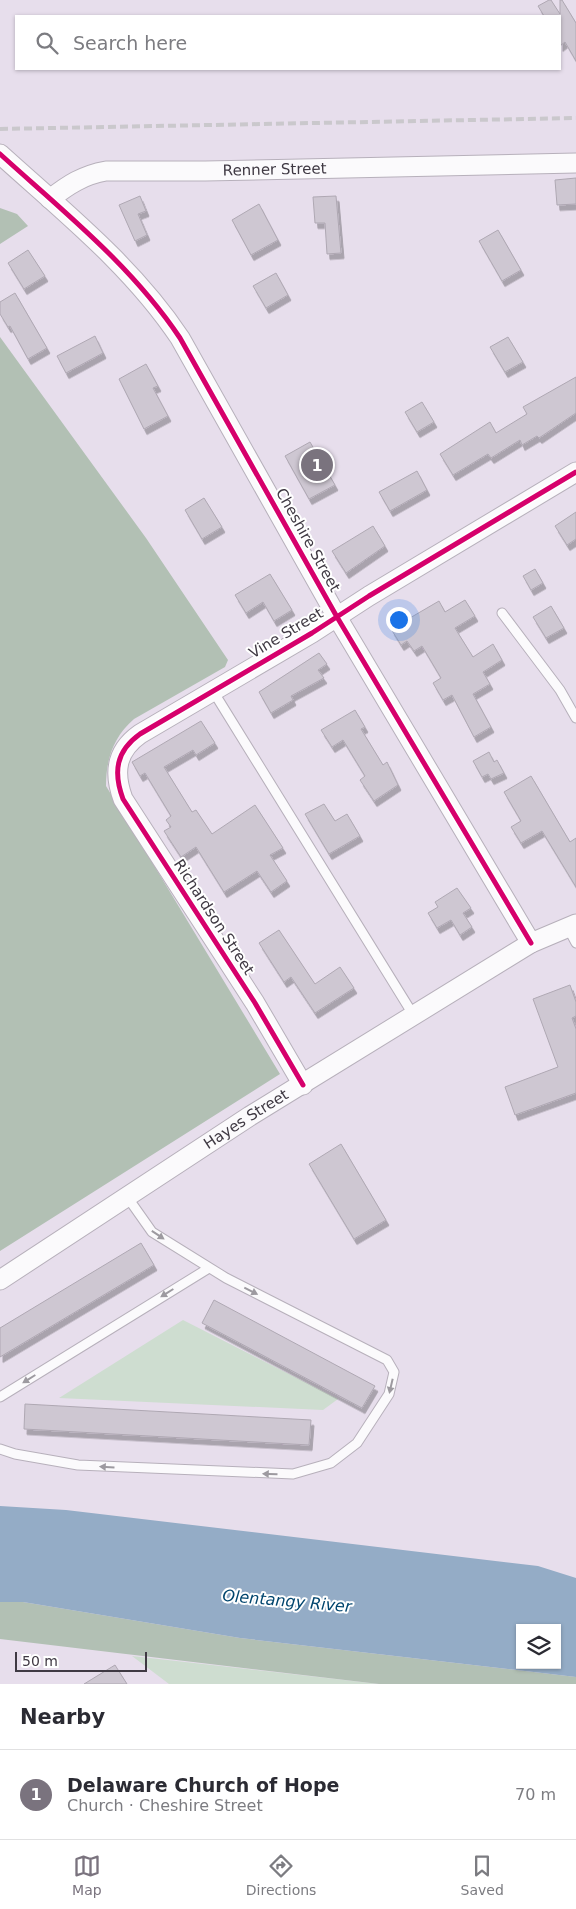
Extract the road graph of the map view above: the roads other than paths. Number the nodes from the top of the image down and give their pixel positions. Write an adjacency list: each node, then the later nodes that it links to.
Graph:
1 (0, 154): 3 (street)
2 (576, 163): 3 (street, Renner Street)
3 (50, 199): 6 (street, Cheshire Street)
4 (576, 472): 6 (street, Vine Street)
5 (502, 613): 8 (lane)
6 (337, 617): 7 (street, Vine Street); 11 (street, Cheshire Street)
7 (213, 691): 9 (street, Vine Street); 12 (lane)
8 (576, 718)
9 (118, 760): 13 (street, Richardson Street)
10 (573, 932): 11 (street, Hayes Street)
11 (531, 943): 12 (street, Hayes Street)
12 (414, 1016): 13 (street, Hayes Street)
13 (303, 1085): 14 (street, Hayes Street)
14 (128, 1198): 15 (lane, one-way to 15); 16 (street, Hayes Street)
15 (209, 1268): 17 (lane, one-way to 17); 18 (lane, one-way to 18)
16 (0, 1280)
17 (0, 1397)
18 (0, 1449)

